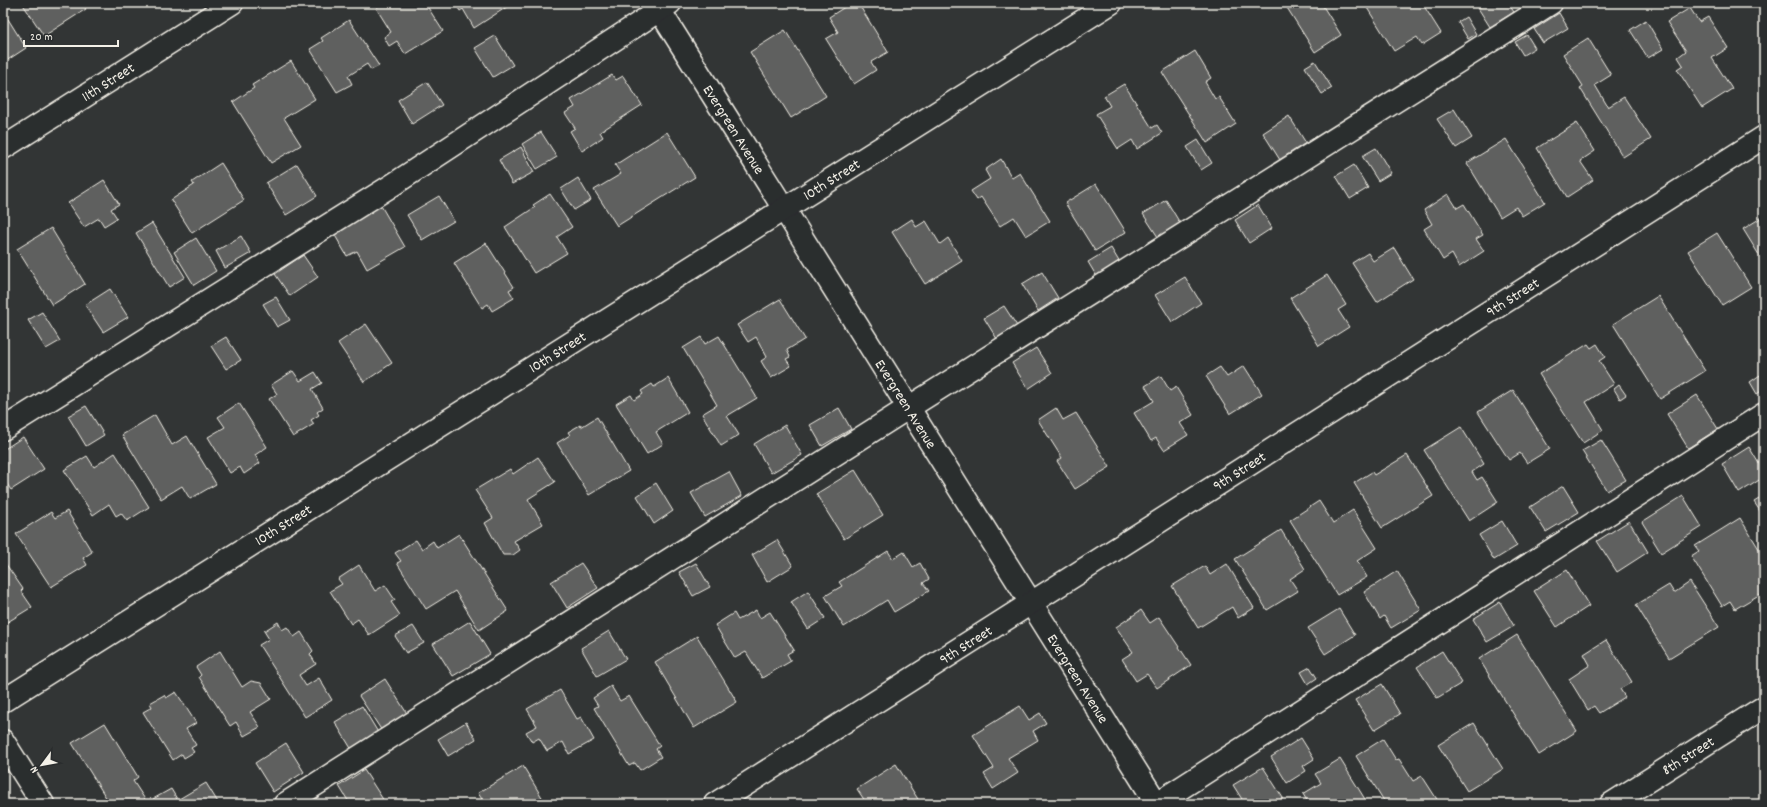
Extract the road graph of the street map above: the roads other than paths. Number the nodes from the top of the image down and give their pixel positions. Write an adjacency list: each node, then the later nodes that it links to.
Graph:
1 (232, 3): 6 (street, 11th Street)
2 (1111, 3): 7 (street, 10th Street)
3 (1551, 3): 8 (street)
4 (661, 5): 7 (street, Evergreen Avenue); 10 (street)
5 (1764, 137): 11 (street, 9th Street)
6 (3, 148)
7 (784, 209): 8 (street, Evergreen Avenue); 12 (street, 10th Street)
8 (908, 408): 11 (street, Evergreen Avenue); 16 (street)
9 (1764, 414): 18 (street)
10 (3, 429)
11 (1032, 604): 17 (street, 9th Street); 18 (street, Evergreen Avenue)
12 (3, 701)
13 (1764, 707): 19 (street, 8th Street)
14 (3, 741): 15 (street)
15 (43, 804)
16 (285, 804)
17 (714, 804)
18 (1157, 804)
19 (1611, 804)

